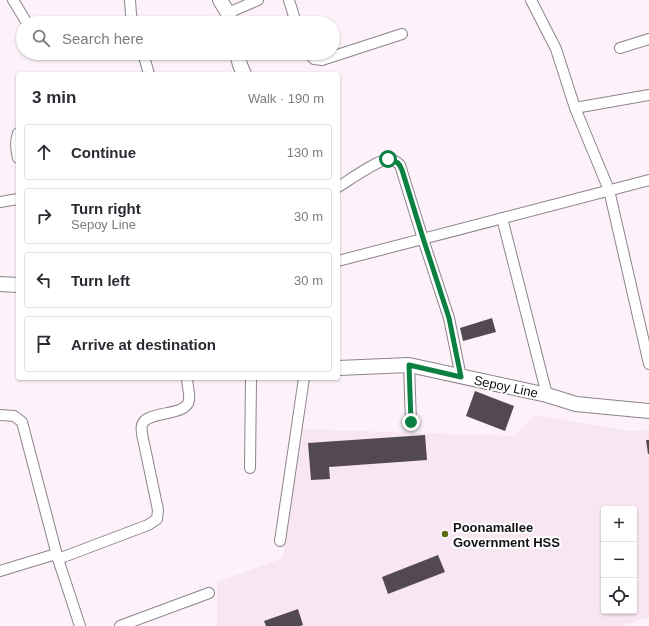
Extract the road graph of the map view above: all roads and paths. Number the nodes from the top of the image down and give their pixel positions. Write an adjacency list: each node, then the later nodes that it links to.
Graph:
1 (13, 0): 7 (street)
2 (130, 0): 8 (street)
3 (220, 0): 9 (street)
4 (258, 0): 10 (street)
5 (289, 0): 11 (street)
6 (531, 0): 21 (street)
7 (23, 16)
8 (131, 16)
9 (229, 16)
10 (233, 16)
11 (294, 16)
12 (402, 34): 15 (street)
13 (649, 39): 14 (street)
14 (620, 48)
15 (340, 54)
16 (145, 60): 18 (street)
17 (239, 60): 19 (street)
18 (148, 72)
19 (243, 72)
20 (649, 95): 21 (street)
21 (575, 108): 24 (street)
22 (649, 180): 24 (street)
23 (340, 186): 28 (street)
24 (609, 190): 27 (street); 32 (street)
25 (16, 199): 26 (street)
26 (0, 202)
27 (502, 218): 28 (street); 39 (street)
28 (423, 238): 29 (street); 35 (street)
29 (340, 260)
30 (0, 284): 31 (street)
31 (16, 285)
32 (649, 364)
33 (409, 365): 34 (street, Sepoy Line); 35 (street, Sepoy Line); 42 (street)
34 (340, 368)
35 (461, 377): 39 (street, Sepoy Line)
36 (187, 380): 45 (street)
37 (251, 380): 43 (street)
38 (304, 380): 44 (street)
39 (547, 395): 40 (street, Sepoy Line)
40 (649, 411)
41 (0, 415): 45 (street)
42 (411, 422)
43 (250, 468)
44 (280, 541)
45 (57, 557): 46 (street); 48 (street)
46 (0, 571)
47 (209, 593): 49 (street)
48 (80, 626)
49 (120, 626)

